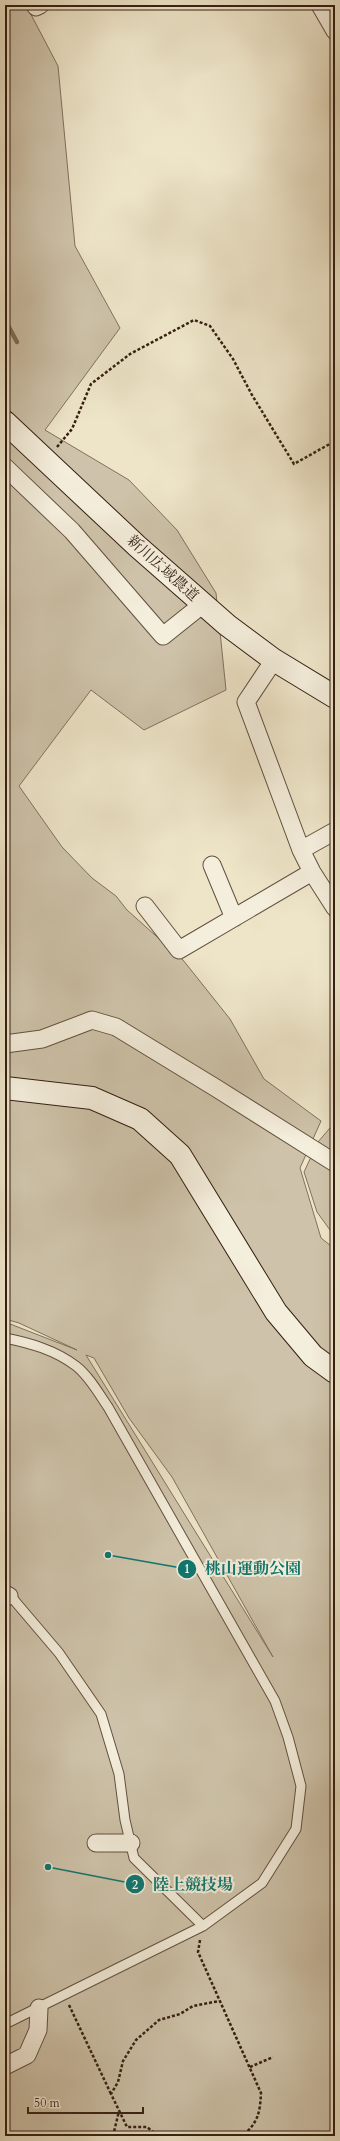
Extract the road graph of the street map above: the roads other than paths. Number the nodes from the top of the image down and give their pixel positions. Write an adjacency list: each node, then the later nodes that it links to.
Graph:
1 (320, 5): 2 (street)
2 (335, 31)
3 (5, 422): 5 (street, 新川広域農道)
4 (5, 466): 5 (street)
5 (203, 604): 6 (street, 新川広域農道)
6 (274, 660): 7 (street, 新川広域農道); 9 (street)
7 (335, 697)
8 (335, 831): 9 (street)
9 (301, 850): 11 (street)
10 (212, 865): 14 (street)
11 (312, 872): 13 (street); 14 (street)
12 (145, 906): 14 (street)
13 (335, 908)
14 (234, 918)
15 (5, 1044): 17 (street)
16 (5, 1088): 19 (street)
17 (335, 1163)
18 (5, 1338): 23 (lane)
19 (335, 1372)
20 (6, 1593): 22 (lane)
21 (96, 1843): 22 (street)
22 (131, 1843): 23 (lane)
23 (203, 1926): 24 (lane)
24 (39, 2008): 25 (lane); 26 (street)
25 (5, 2024)
26 (5, 2066)

